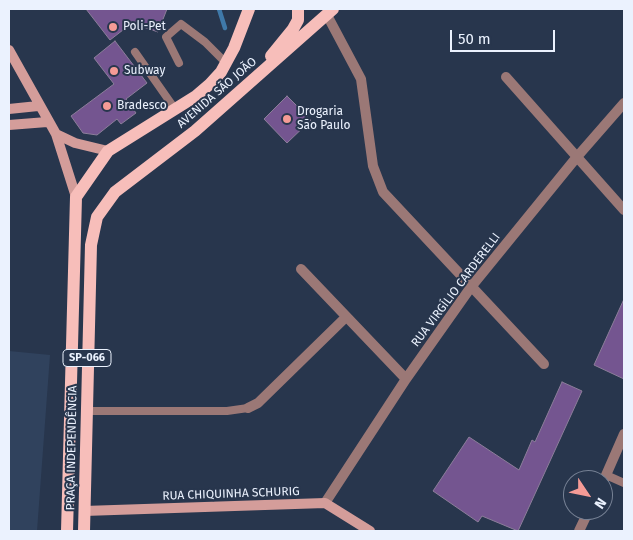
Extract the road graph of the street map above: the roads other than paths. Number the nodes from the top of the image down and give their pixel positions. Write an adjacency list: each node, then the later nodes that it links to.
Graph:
1 (249, 9): 5 (main road, AVENIDA SÃO JOÃO)
2 (256, 9): 5 (main road)
3 (298, 9): 11 (main road)
4 (329, 11): 11 (main road, AVENIDA SÃO JOÃO / SP-066); 25 (street)
5 (244, 24): 9 (main road, AVENIDA SÃO JOÃO)
6 (9, 50): 13 (main road)
7 (135, 52): 15 (lane)
8 (179, 63): 9 (lane)
9 (226, 63): 15 (main road, AVENIDA SÃO JOÃO)
10 (506, 76): 20 (street)
11 (246, 87): 21 (main road, AVENIDA SÃO JOÃO / SP-066)
12 (624, 103): 20 (street, RUA VIRGÍLIO CARDERELLI)
13 (38, 106): 14 (main road); 16 (main road)
14 (9, 109)
15 (175, 109): 19 (main road, AVENIDA SÃO JOÃO)
16 (47, 122): 17 (main road); 18 (main road)
17 (9, 125)
18 (56, 134): 19 (main road); 22 (main road)
19 (108, 151): 22 (main road, AVENIDA SÃO JOÃO)
20 (576, 158): 23 (street); 25 (street, RUA VIRGÍLIO CARDERELLI)
21 (115, 192): 30 (main road, PRAÇA INDEPENDÊNCIA / SP-066)
22 (76, 197): 35 (main road, PRAÇA INDEPENDÊNCIA / SP-066)
23 (624, 210)
24 (301, 269): 26 (street)
25 (471, 287): 27 (street); 28 (street, RUA VIRGÍLIO CARDERELLI)
26 (346, 317): 28 (street); 29 (street)
27 (544, 364)
28 (406, 379): 33 (street, RUA VIRGÍLIO CARDERELLI)
29 (248, 408): 30 (lane)
30 (86, 411): 34 (main road, PRAÇA INDEPENDÊNCIA / SP-066)
31 (624, 434): 32 (street)
32 (608, 470)
33 (325, 503): 34 (main road, RUA CHIQUINHA SCHURIG); 37 (main road)
34 (84, 511): 36 (main road, PRAÇA INDEPENDÊNCIA / SP-066)
35 (67, 531)
36 (84, 531)
37 (370, 531)

